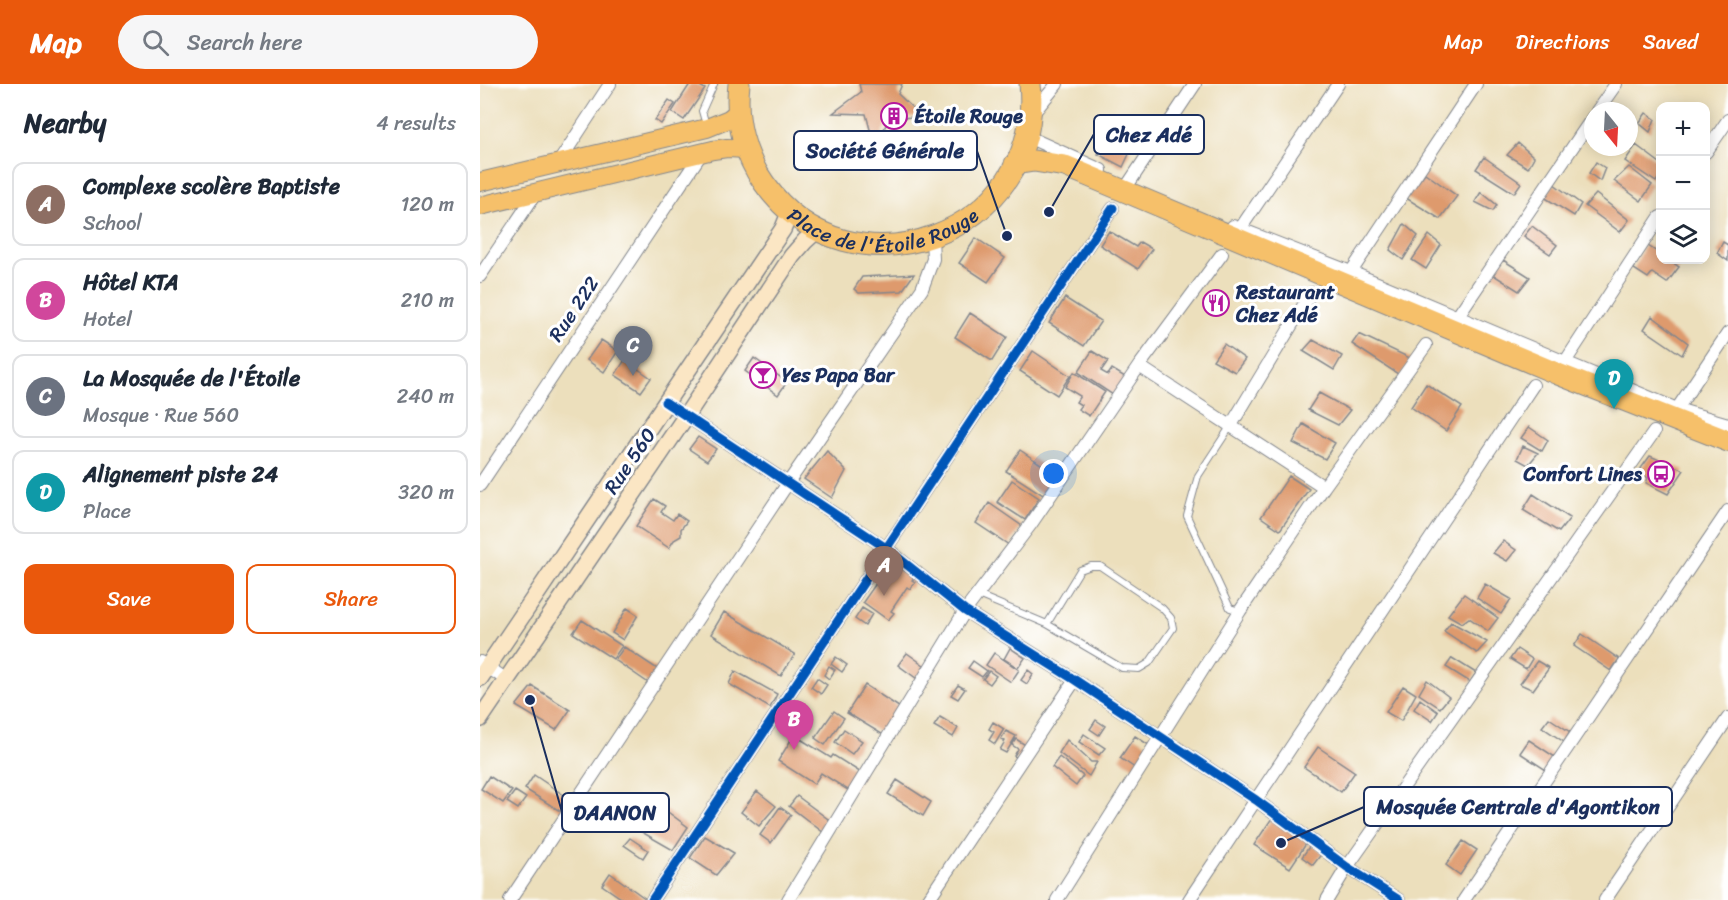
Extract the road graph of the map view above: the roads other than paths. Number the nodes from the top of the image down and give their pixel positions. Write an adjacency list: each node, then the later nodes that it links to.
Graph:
1 (610, 84): 20 (street)
2 (714, 84): 14 (lane)
3 (739, 84): 11 (highway, Place de l'Étoile Rouge)
4 (1030, 84): 13 (highway, Place de l'Étoile Rouge)
5 (1058, 84): 13 (street)
6 (1196, 84): 22 (street)
7 (1338, 84): 28 (street)
8 (1476, 84): 32 (street)
9 (1616, 84): 10 (street)
10 (1603, 102)
11 (738, 112): 14 (main road); 17 (highway, Place de l'Étoile Rouge)
12 (1728, 120): 16 (street)
13 (1028, 126): 19 (highway, Place de l'Étoile Rouge); 22 (street)
14 (707, 129): 20 (main road)
15 (1584, 130): 35 (street)
16 (1710, 146)
17 (746, 149): 18 (main road); 26 (highway, Place de l'Étoile Rouge)
18 (701, 154): 23 (main road); 49 (street, Rue 222)
19 (1016, 164): 30 (highway, Place de l'Étoile Rouge); 47 (highway)
20 (557, 165): 21 (main road)
21 (480, 182)
22 (1129, 183): 28 (street)
23 (536, 193): 24 (main road); 33 (street)
24 (480, 206)
25 (1113, 208): 52 (street)
26 (790, 212): 29 (highway, Place de l'Étoile Rouge); 41 (main road, Rue 560)
27 (1656, 223): 38 (street)
28 (1240, 229): 32 (street)
29 (817, 230): 30 (highway, Place de l'Étoile Rouge); 43 (main road, Rue 560)
30 (932, 238): 48 (street)
31 (1222, 254): 39 (street)
32 (1351, 272): 35 (street)
33 (480, 276)
34 (1311, 293): 45 (street)
35 (1457, 317): 38 (street)
36 (1728, 333): 42 (street)
37 (1426, 345): 50 (street)
38 (1565, 362): 42 (street)
39 (1140, 366): 45 (street); 53 (street)
40 (1533, 385): 63 (street)
41 (665, 402): 43 (street); 57 (main road, Rue 560)
42 (1677, 409): 44 (street)
43 (686, 416): 48 (street); 58 (main road, Rue 560)
44 (1728, 424)
45 (1230, 427): 50 (street); 55 (lane)
46 (1654, 432): 64 (street)
47 (1728, 441)
48 (788, 483): 52 (street); 65 (street)
49 (480, 485)
50 (1324, 487): 55 (street)
51 (1728, 511): 73 (street)
52 (886, 548): 54 (street); 66 (street)
53 (978, 595): 54 (street); 56 (lane)
54 (965, 611): 59 (street); 67 (street)
55 (1240, 611): 62 (street)
56 (1047, 624): 56 (lane)
57 (482, 669): 58 (street)
58 (507, 680): 61 (main road, Rue 560)
59 (1075, 680): 62 (street); 68 (street)
60 (1728, 718): 74 (street)
61 (480, 719)
62 (1159, 737): 63 (street); 69 (street)
63 (1256, 800): 64 (street); 70 (street)
64 (1347, 867): 71 (street); 72 (street)
65 (510, 900)
66 (652, 900)
67 (788, 900)
68 (928, 900)
69 (1057, 900)
70 (1189, 900)
71 (1327, 900)
72 (1399, 900)
73 (1464, 900)
74 (1605, 900)

